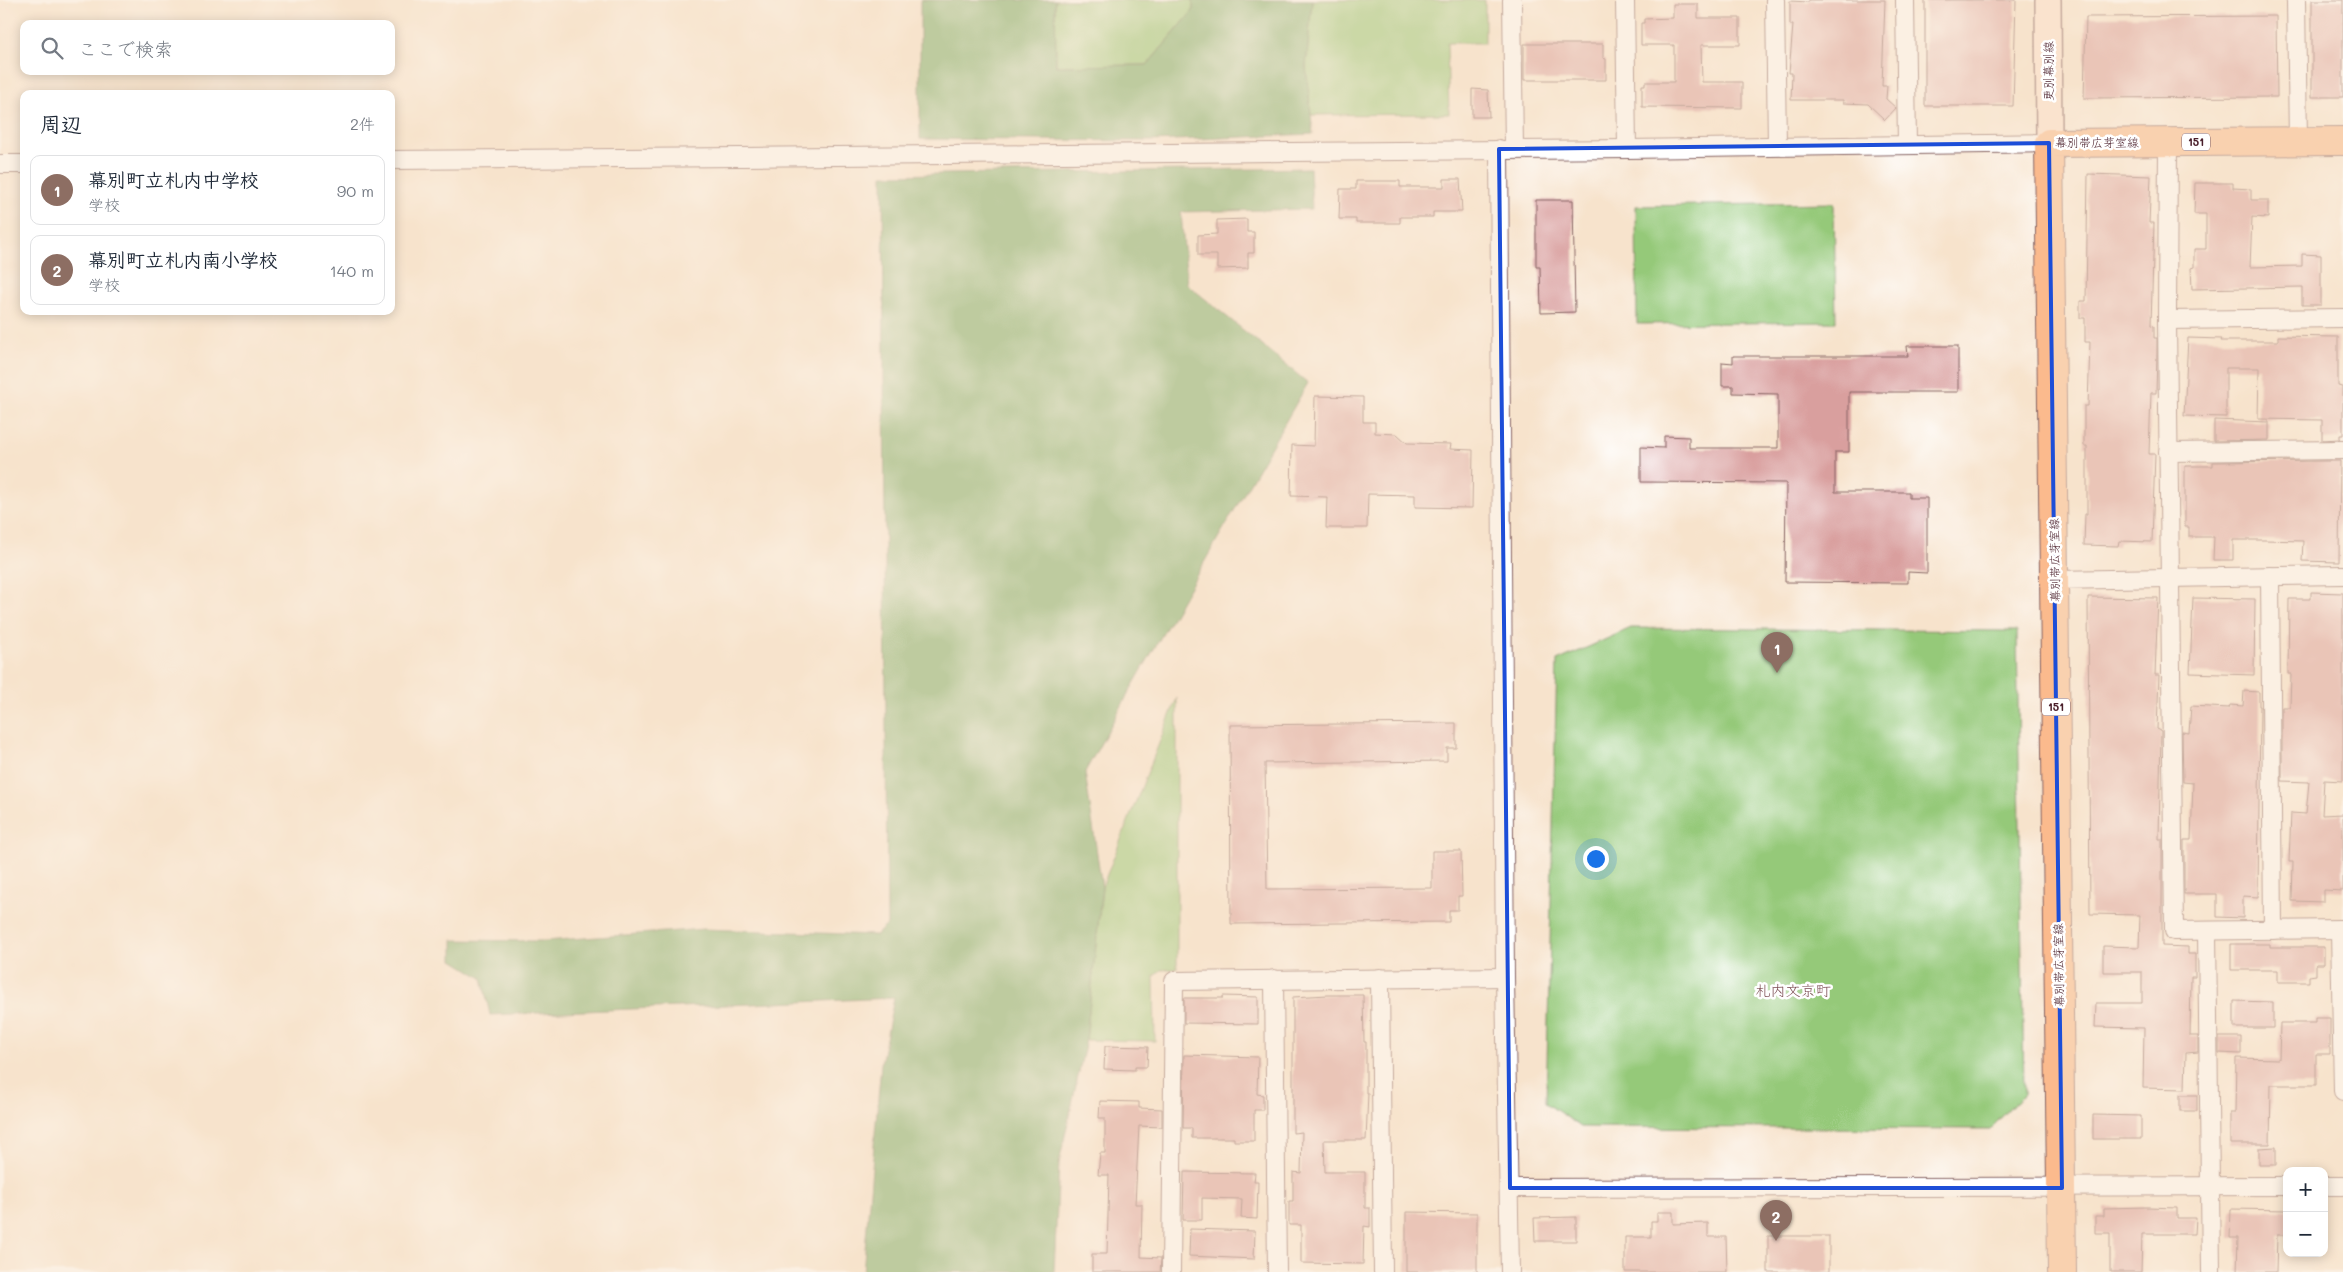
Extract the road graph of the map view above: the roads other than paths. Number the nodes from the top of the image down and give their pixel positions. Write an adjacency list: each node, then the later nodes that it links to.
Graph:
1 (1512, 0): 13 (street)
2 (1625, 0): 14 (street)
3 (1775, 0): 11 (street)
4 (1905, 0): 12 (street)
5 (2048, 0): 9 (main road, 更別幕別線)
6 (2296, 0): 7 (street)
7 (2298, 141): 8 (main road, 幕別帯広芽室線 / 151); 10 (main road, 幕別帯広芽室線 / 151)
8 (2343, 141)
9 (2049, 143): 10 (main road, 幕別帯広芽室線 / 151); 12 (street); 25 (main road, 幕別帯広芽室線 / 151)
10 (2168, 143): 19 (street)
11 (1777, 146): 12 (street); 14 (street)
12 (1907, 146)
13 (1506, 149): 14 (street); 15 (street); 29 (street)
14 (1627, 149)
15 (395, 160)
16 (0, 164): 17 (street)
17 (20, 164)
18 (2343, 318): 19 (street)
19 (2167, 320): 21 (street)
20 (2343, 450): 21 (street)
21 (2168, 452): 24 (street)
22 (2343, 575): 23 (street)
23 (2270, 576): 24 (street); 26 (street)
24 (2169, 578): 25 (street); 28 (street)
25 (2055, 580): 38 (main road, 幕別帯広芽室線 / 151)
26 (2273, 930): 27 (street); 28 (street)
27 (2341, 930): 32 (street)
28 (2207, 931): 36 (street)
29 (1505, 977): 30 (street); 37 (street)
30 (1380, 978): 31 (street); 41 (street)
31 (1274, 980): 39 (street); 40 (street)
32 (2343, 1091)
33 (2283, 1186): 36 (street)
34 (2328, 1186): 35 (street)
35 (2343, 1186)
36 (2210, 1187): 38 (street); 44 (street)
37 (1510, 1188): 38 (street); 42 (street)
38 (2062, 1188): 43 (main road, 幕別帯広芽室線 / 151)
39 (1171, 1272)
40 (1277, 1272)
41 (1383, 1272)
42 (1510, 1272)
43 (2062, 1272)
44 (2211, 1272)

